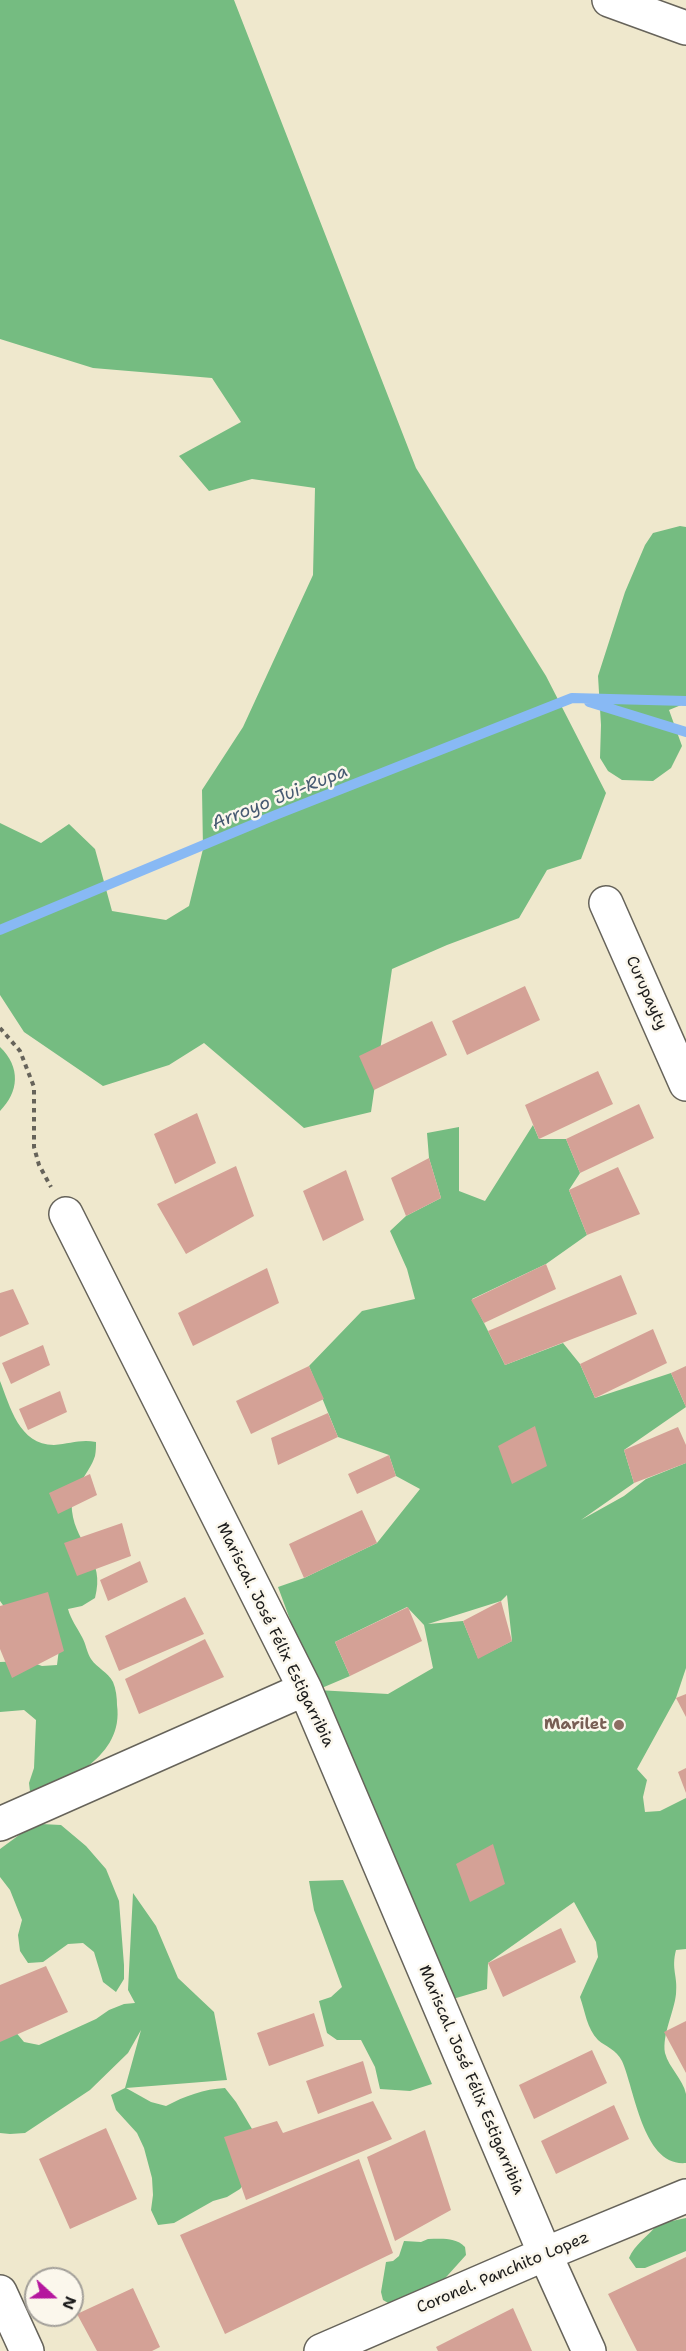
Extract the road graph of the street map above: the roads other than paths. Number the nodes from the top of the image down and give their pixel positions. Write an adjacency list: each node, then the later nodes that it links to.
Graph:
1 (609, 0): 2 (street)
2 (686, 28)
3 (606, 903): 4 (street, Curupayty)
4 (686, 1084)
5 (66, 1214): 6 (street, Mariscal. José Félix Estigarribia)
6 (305, 1689): 7 (street); 9 (street, Mariscal. José Félix Estigarribia)
7 (0, 1824)
8 (686, 2196): 9 (street, Coronel. Panchito Lopez)
9 (545, 2254): 12 (street, Coronel. Panchito Lopez); 13 (street, Mariscal. José Félix Estigarribia)
10 (0, 2292): 11 (street)
11 (27, 2351)
12 (321, 2351)
13 (589, 2351)

